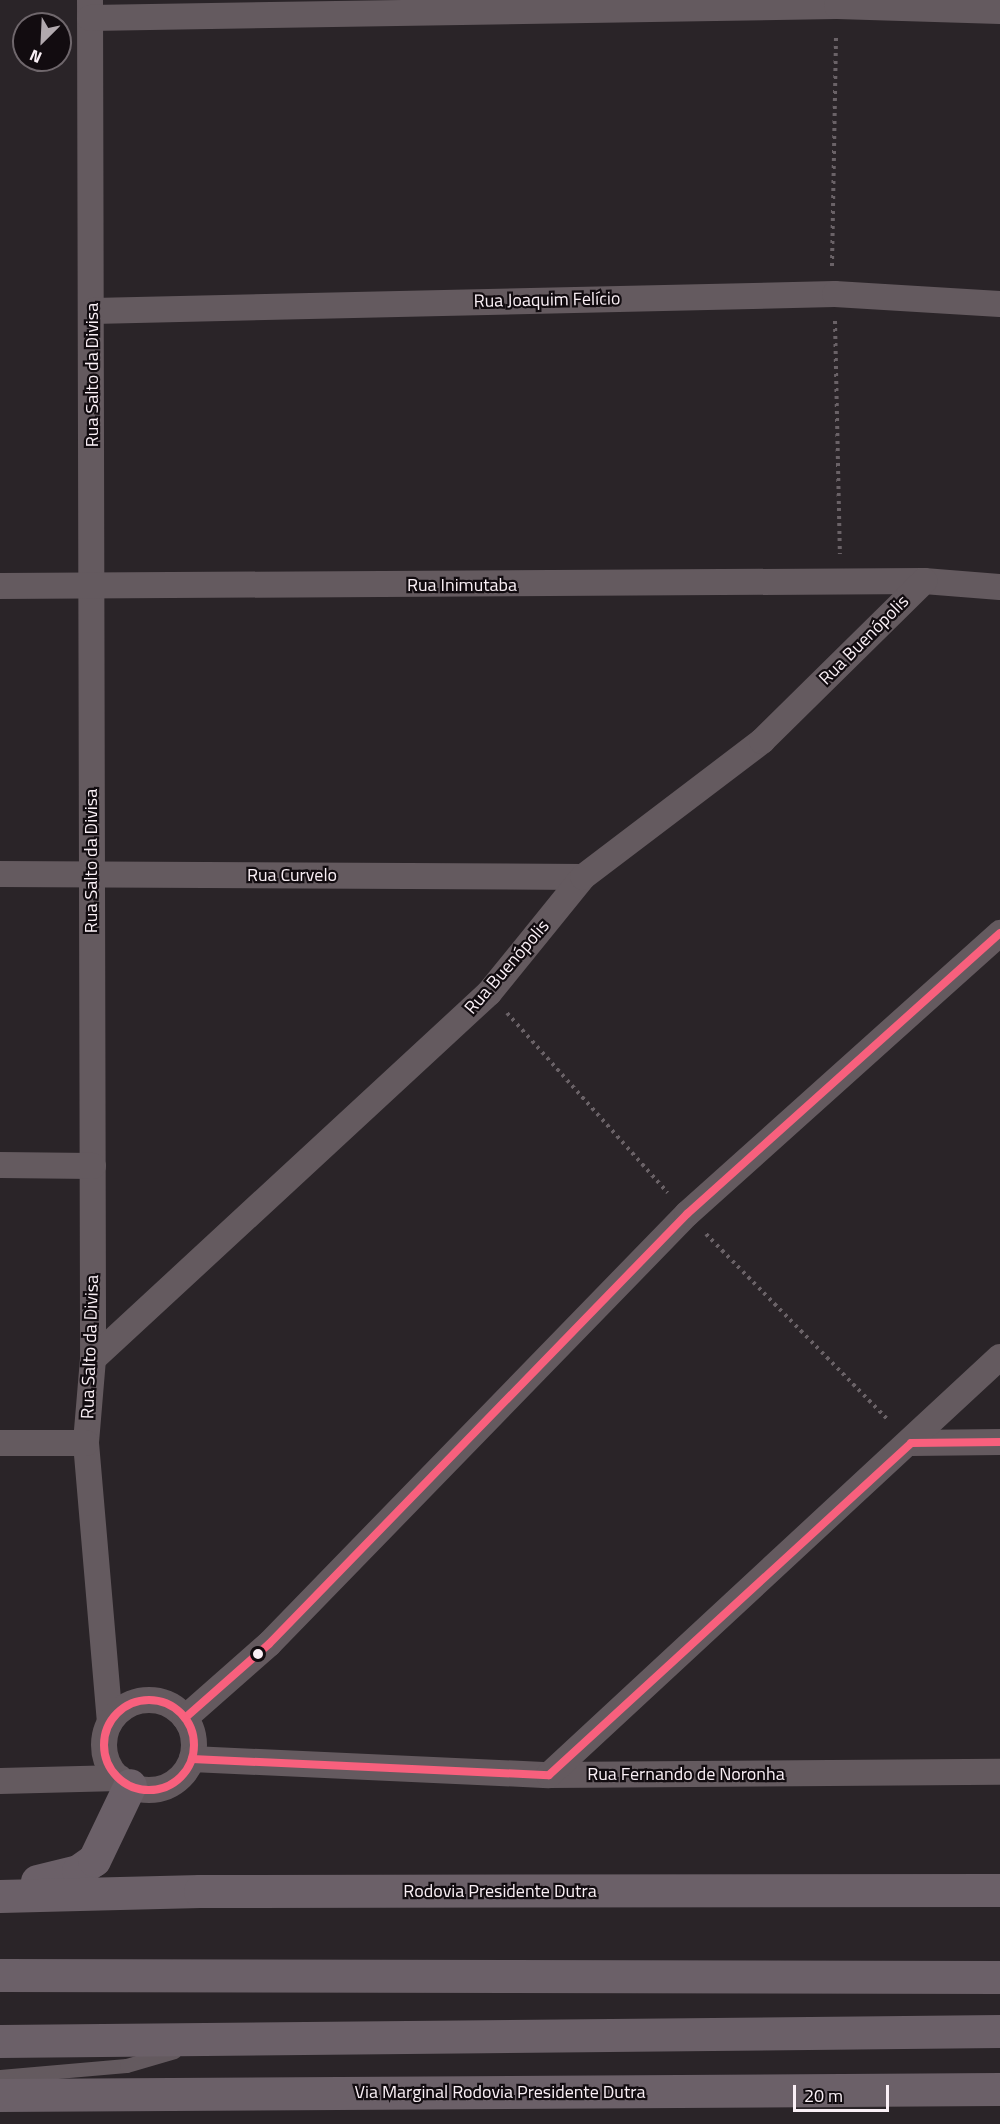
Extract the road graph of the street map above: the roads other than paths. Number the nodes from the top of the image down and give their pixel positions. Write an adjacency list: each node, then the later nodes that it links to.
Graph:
1 (90, 9): 2 (street); 4 (street, Rua Salto da Divisa)
2 (1000, 11)
3 (1000, 303): 4 (street, Rua Joaquim Felício)
4 (93, 311): 7 (street, Rua Salto da Divisa)
5 (924, 581): 7 (street, Rua Inimutaba); 8 (street, Rua Inimutaba); 11 (street, Rua Buenópolis)
6 (0, 586): 7 (street, Rua Inimutaba)
7 (90, 586): 10 (street, Rua Salto da Divisa)
8 (1000, 587)
9 (0, 874): 10 (street, Rua Curvelo)
10 (90, 875): 11 (street, Rua Curvelo); 14 (street, Rua Salto da Divisa)
11 (584, 877): 16 (street, Rua Buenópolis)
12 (1000, 933): 21 (street)
13 (0, 1166): 14 (street)
14 (93, 1166): 16 (street, Rua Salto da Divisa)
15 (1000, 1357): 20 (street)
16 (93, 1359): 19 (street, Rua Salto da Divisa)
17 (1000, 1442): 20 (street)
18 (0, 1443): 19 (street)
19 (86, 1443): 22 (street, Rua Salto da Divisa)
20 (911, 1443): 25 (street)
21 (185, 1718): 22 (street); 23 (street)
22 (110, 1722): 27 (street)
23 (192, 1759): 25 (street, Rua Fernando de Noronha); 27 (street)
24 (1000, 1772): 25 (street, Rua Fernando de Noronha)
25 (549, 1775)
26 (0, 1781): 27 (street)
27 (125, 1782): 28 (highway)
28 (0, 1890)
29 (1000, 1890): 30 (highway, Rodovia Presidente Dutra)
30 (0, 1896)
31 (0, 1975): 32 (highway)
32 (1000, 1977)
33 (1000, 2031): 34 (highway)
34 (229, 2039): 35 (highway); 36 (lane)
35 (0, 2041)
36 (0, 2077)
37 (1000, 2089): 38 (highway, Via Marginal Rodovia Presidente Dutra)
38 (0, 2095)

